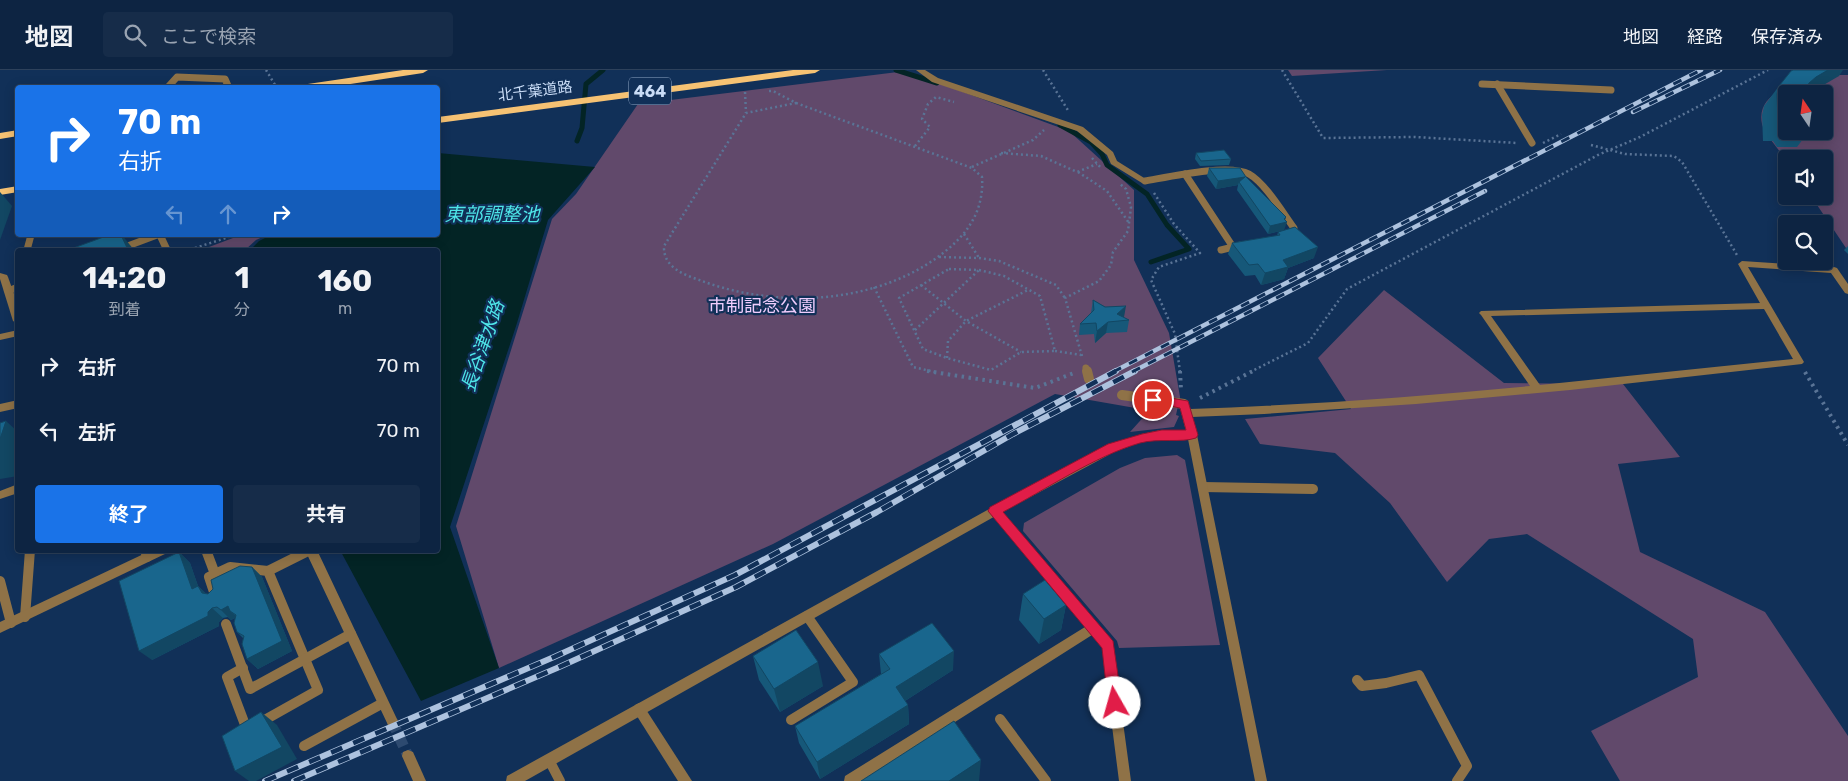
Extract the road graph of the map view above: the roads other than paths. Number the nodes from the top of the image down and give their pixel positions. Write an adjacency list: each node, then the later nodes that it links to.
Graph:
1 (424, 70): 8 (highway)
2 (815, 70): 10 (highway, 北千葉道路 / 464)
3 (920, 70): 15 (street)
4 (1482, 84): 5 (lane)
5 (1498, 84): 9 (lane); 13 (lane)
6 (170, 85): 7 (lane)
7 (227, 85)
8 (322, 85)
9 (1611, 90)
10 (440, 120)
11 (15, 134): 12 (highway)
12 (0, 136)
13 (1532, 143)
14 (1184, 174): 15 (lane); 20 (lane); 22 (lane)
15 (1145, 180)
16 (15, 190): 17 (highway)
17 (0, 192)
18 (153, 237): 23 (lane)
19 (159, 237): 24 (street)
20 (1278, 237)
21 (1251, 243): 22 (lane)
22 (1233, 247): 25 (lane)
23 (122, 248)
24 (166, 248)
25 (1221, 250)
26 (0, 276): 27 (street)
27 (13, 289): 29 (street)
28 (1848, 292): 30 (street)
29 (15, 302)
30 (1766, 306): 35 (street); 35 (street)
31 (15, 334): 32 (street)
32 (0, 337)
33 (1086, 368): 34 (lane)
34 (1089, 379)
35 (1537, 388): 39 (street)
36 (1122, 395): 39 (lane)
37 (15, 405): 38 (street)
38 (0, 408)
39 (1186, 408): 40 (street)
40 (1192, 435): 41 (street); 45 (street)
41 (1203, 487): 43 (lane); 82 (street)
42 (15, 489): 44 (street)
43 (1313, 489)
44 (0, 495)
45 (994, 511): 56 (street); 60 (street)
46 (30, 553): 55 (lane)
47 (207, 553): 52 (lane)
48 (304, 553): 51 (lane)
49 (311, 553): 61 (street)
50 (146, 554): 55 (street)
51 (268, 571): 52 (lane); 64 (lane)
52 (215, 574): 54 (lane)
53 (0, 581): 57 (lane)
54 (216, 598)
55 (25, 616): 57 (street)
56 (807, 616): 68 (street); 70 (lane)
57 (11, 623): 58 (street)
58 (0, 628)
59 (240, 628): 63 (lane)
60 (1093, 628): 79 (street); 81 (street)
61 (351, 634): 64 (lane); 67 (street)
62 (248, 649): 63 (lane)
63 (238, 654): 65 (lane)
64 (305, 659): 65 (lane); 65 (lane)
65 (243, 668)
66 (1357, 680): 83 (lane)
67 (383, 702): 71 (street); 72 (lane)
68 (639, 709): 74 (street); 78 (street)
69 (1000, 719): 80 (lane)
70 (791, 720)
71 (392, 721)
72 (304, 746)
73 (408, 756): 75 (street)
74 (549, 760): 76 (street); 77 (lane)
75 (420, 781)
76 (512, 781)
77 (560, 781)
78 (686, 781)
79 (850, 781)
80 (1046, 781)
81 (1125, 781)
82 (1261, 781)
83 (1457, 781)

